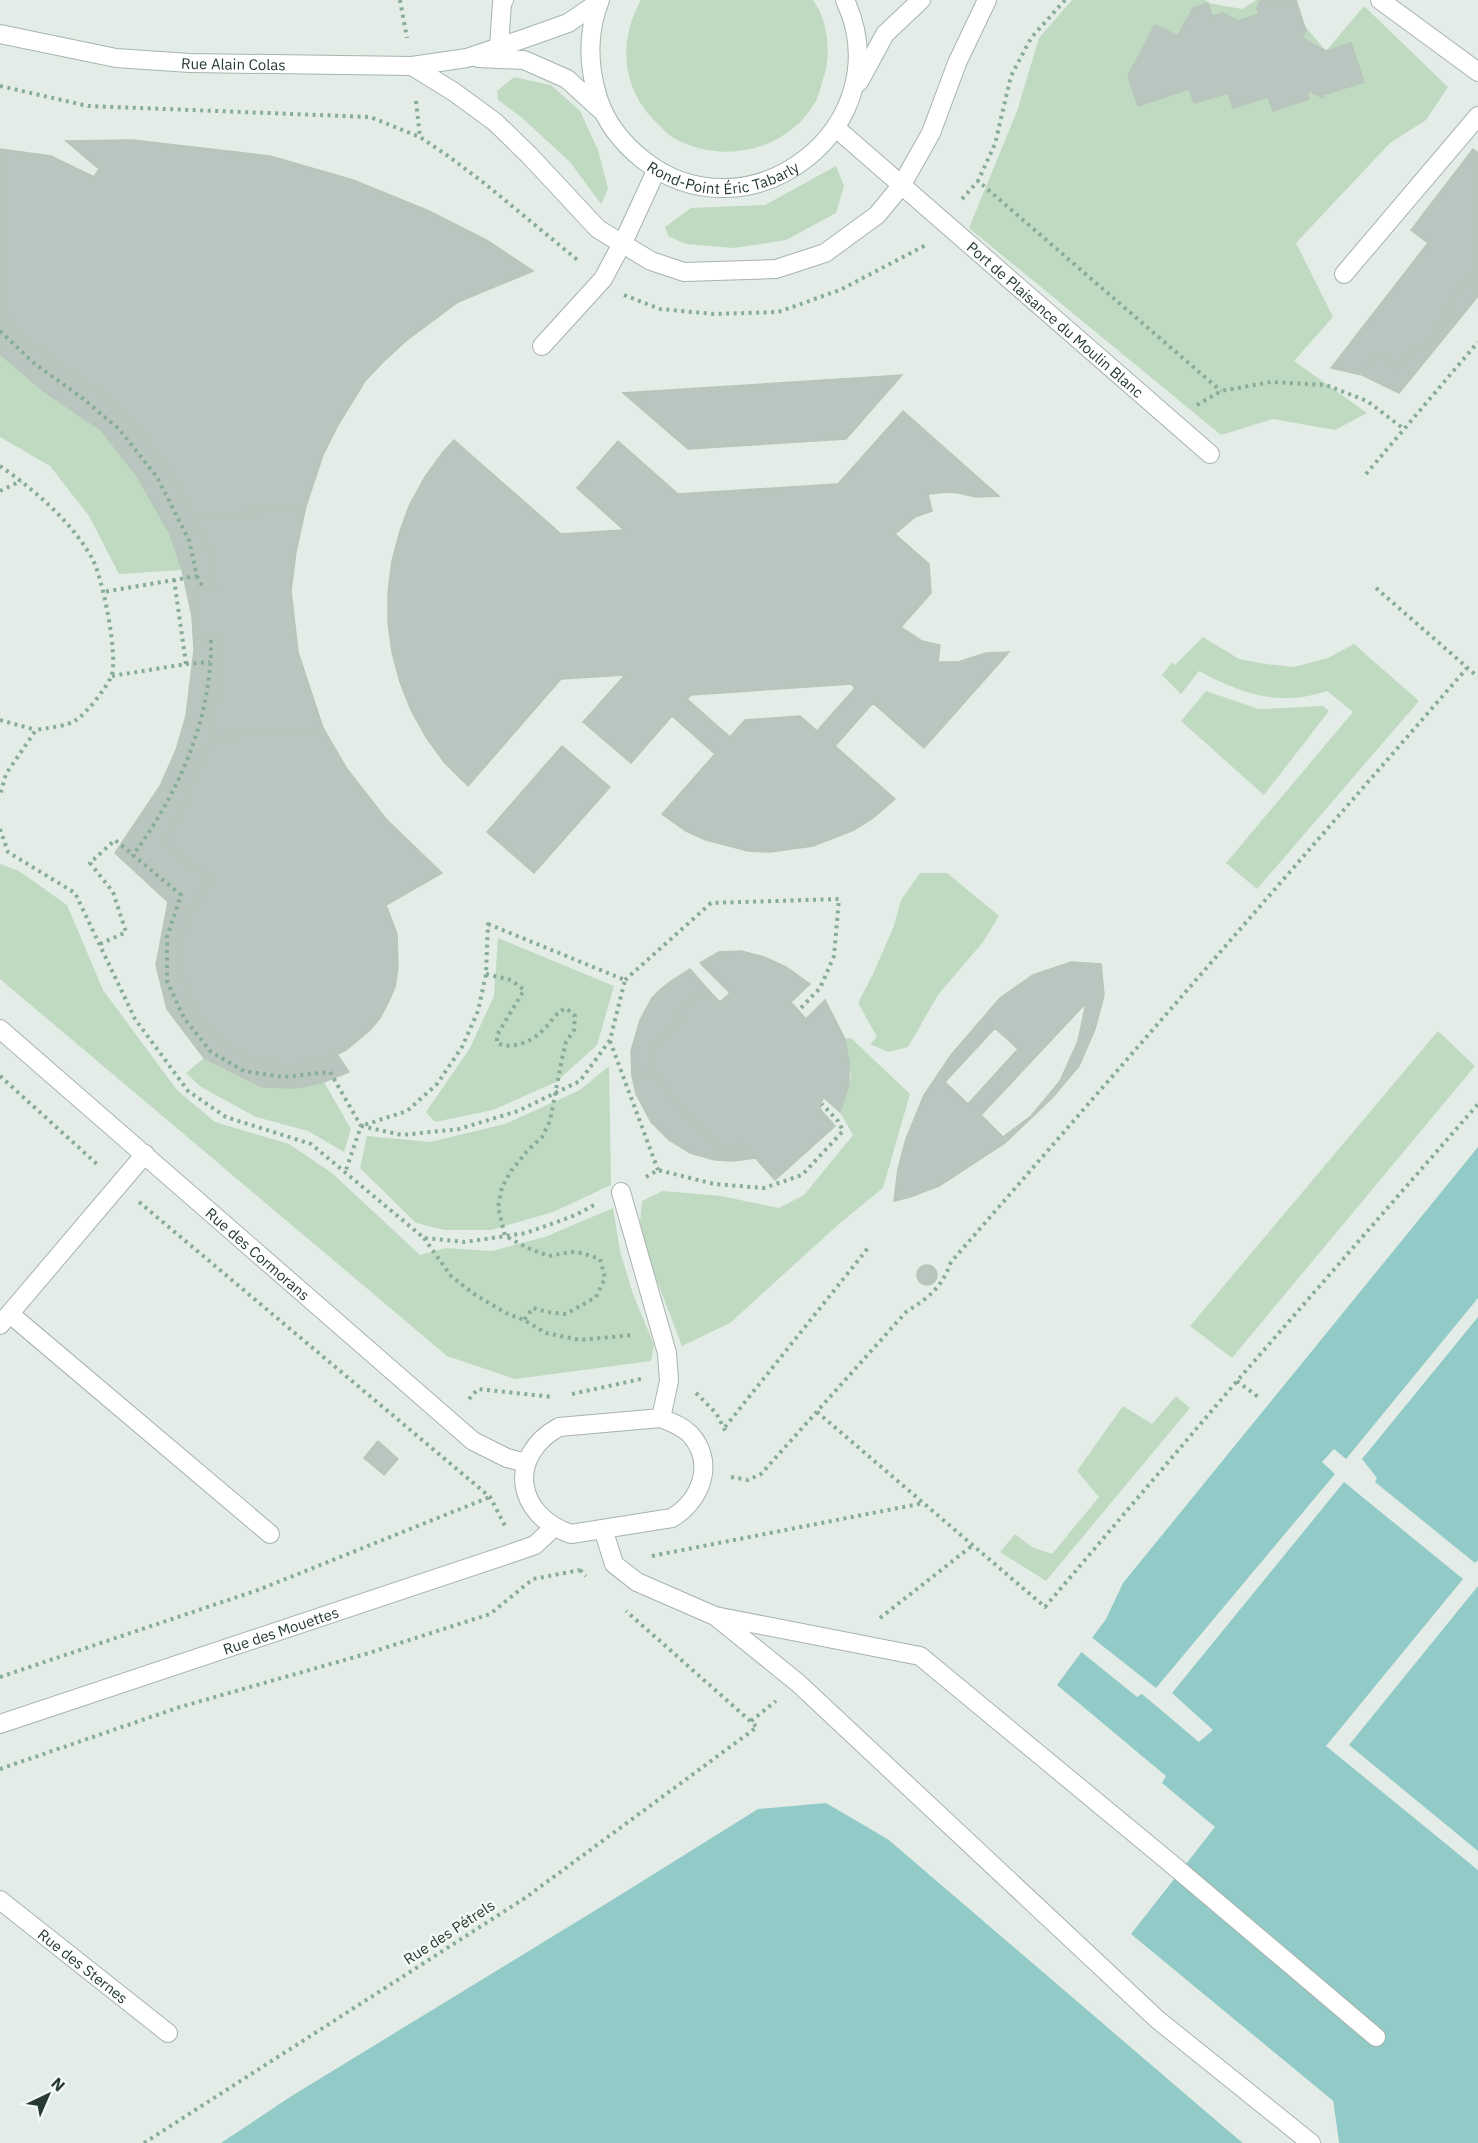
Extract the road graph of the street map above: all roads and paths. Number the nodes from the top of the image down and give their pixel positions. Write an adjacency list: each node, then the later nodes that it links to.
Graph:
1 (400, 0): 12 (path)
2 (504, 0): 10 (street)
3 (845, 0): 15 (street, Rond-Point Éric Tabarly)
4 (921, 0): 15 (street)
5 (987, 0): 21 (street)
6 (1065, 0): 20 (path)
7 (1380, 0): 13 (street)
8 (600, 1): 10 (street, Rue Alain Colas); 16 (street, Rond-Point Éric Tabarly)
9 (0, 34): 12 (street, Rue Alain Colas)
10 (499, 46): 11 (street, Rue Alain Colas)
11 (467, 58): 12 (street, Rue Alain Colas); 16 (street, Rue Alain Colas)
12 (412, 66): 23 (street)
13 (1478, 72)
14 (0, 87): 25 (path)
15 (851, 97): 18 (street, Rond-Point Éric Tabarly)
16 (602, 111): 19 (street, Rond-Point Éric Tabarly)
17 (1478, 116): 24 (street)
18 (836, 128): 19 (street, Rond-Point Éric Tabarly); 21 (street, Port de Plaisance du Moulin Blanc)
19 (656, 171): 23 (street)
20 (978, 181): 22 (path); 29 (path)
21 (901, 186): 22 (street, Port de Plaisance du Moulin Blanc); 23 (street)
22 (946, 225): 25 (path); 30 (street, Port de Plaisance du Moulin Blanc)
23 (622, 244): 25 (street)
24 (1344, 274)
25 (603, 279): 28 (street)
26 (0, 331): 37 (path)
27 (1478, 342): 31 (path)
28 (542, 346)
29 (1221, 391): 30 (path); 31 (path)
30 (1176, 423): 32 (street, Port de Plaisance du Moulin Blanc)
31 (1404, 429): 34 (path)
32 (1210, 454)
33 (0, 466): 35 (path)
34 (1366, 474)
35 (22, 481): 36 (path); 41 (path)
36 (0, 491)
37 (196, 576): 38 (path); 39 (path)
38 (174, 579): 41 (path); 44 (path)
39 (203, 587)
40 (1376, 588): 45 (path)
41 (103, 592): 46 (path)
42 (211, 640): 43 (path)
43 (210, 662): 44 (path); 52 (path)
44 (186, 664): 46 (path)
45 (1467, 668): 47 (path); 77 (path)
46 (112, 676): 49 (path)
47 (1478, 677)
48 (0, 720): 49 (path)
49 (36, 730): 50 (path)
50 (0, 795)
51 (0, 829): 53 (path)
52 (134, 855): 53 (path); 63 (path)
53 (100, 944): 66 (path)
54 (486, 974): 55 (path); 60 (path); 63 (path)
55 (626, 980): 56 (path); 58 (path)
56 (799, 1010)
57 (0, 1029): 64 (street, Rue des Cormorans)
58 (610, 1040): 60 (path); 65 (path)
59 (0, 1076): 67 (path)
60 (554, 1093): 63 (path); 69 (path)
61 (822, 1104): 65 (path)
62 (1478, 1104): 75 (path)
63 (361, 1126): 66 (path)
64 (145, 1154): 67 (street); 80 (street, Rue des Cormorans)
65 (658, 1170): 68 (path)
66 (345, 1173): 70 (path)
67 (119, 1185): 72 (street); 82 (path)
68 (621, 1192): 69 (path); 74 (street)
69 (505, 1236): 70 (path); 73 (path)
70 (424, 1238): 73 (path)
71 (867, 1248): 79 (path)
72 (5, 1319): 86 (street)
73 (524, 1320): 74 (path)
74 (661, 1332): 78 (street)
75 (1237, 1381): 76 (path); 83 (path)
76 (1261, 1399)
77 (817, 1412): 81 (path); 83 (path)
78 (661, 1418): 80 (street); 85 (street)
79 (725, 1427)
80 (526, 1463): 84 (street)
81 (748, 1480)
82 (490, 1497): 87 (path); 94 (path)
83 (924, 1503): 88 (path)
84 (554, 1527): 85 (street); 87 (street, Rue des Mouettes)
85 (603, 1529): 88 (street)
86 (270, 1534)
87 (518, 1551): 91 (path); 95 (street, Rue des Mouettes)
88 (614, 1564): 89 (path); 93 (street)
89 (580, 1570): 90 (path); 91 (path)
90 (588, 1578)
91 (533, 1579): 96 (path)
92 (622, 1608): 100 (path, Rue des Pétrels)
93 (715, 1616): 99 (street); 101 (street)
94 (0, 1677)
95 (0, 1724)
96 (0, 1769)
97 (0, 1900): 98 (street, Rue des Sternes)
98 (168, 2033)
99 (1376, 2037)
100 (144, 2143)
101 (1311, 2143)

